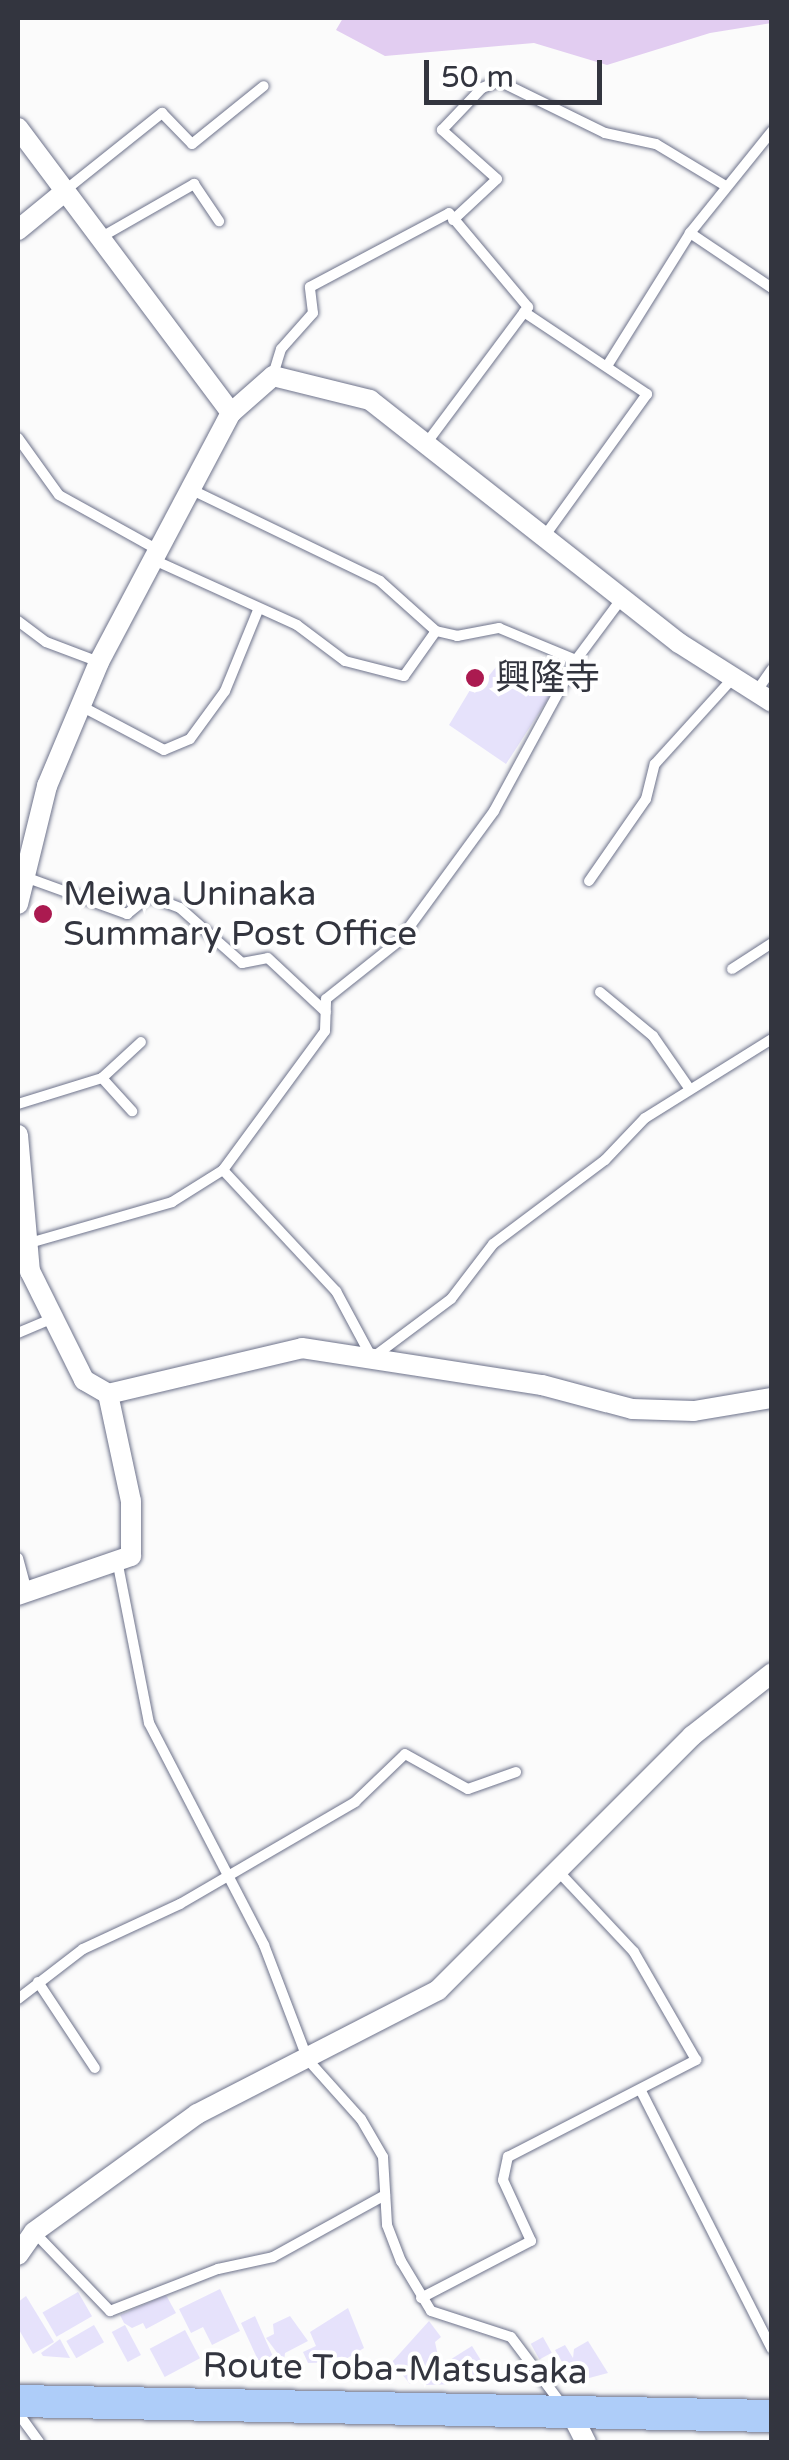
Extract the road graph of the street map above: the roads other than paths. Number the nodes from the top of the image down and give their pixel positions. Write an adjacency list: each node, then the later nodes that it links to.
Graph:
1 (264, 86): 5 (lane)
2 (18, 128): 5 (street)
3 (772, 131): 4 (lane)
4 (724, 185): 6 (lane); 9 (lane)
5 (63, 193): 8 (street); 10 (street)
6 (454, 220): 12 (lane); 14 (lane)
7 (219, 221): 10 (lane)
8 (18, 230)
9 (690, 233): 11 (lane); 13 (lane)
10 (97, 239): 15 (street)
11 (772, 288)
12 (524, 312): 13 (lane); 17 (lane)
13 (607, 366): 19 (lane)
14 (273, 376): 15 (street); 17 (street)
15 (230, 413): 18 (street)
16 (18, 438): 20 (lane)
17 (426, 444): 19 (street)
18 (190, 489): 20 (street); 24 (lane)
19 (546, 534): 21 (street)
20 (157, 555): 22 (lane); 26 (street)
21 (622, 598): 25 (lane); 28 (street)
22 (258, 610): 24 (lane); 30 (lane)
23 (18, 621): 26 (lane)
24 (436, 630): 25 (lane)
25 (576, 660): 37 (lane)
26 (99, 662): 30 (street)
27 (772, 669): 29 (lane)
28 (734, 678): 29 (street); 32 (lane)
29 (764, 697)
30 (81, 706): 31 (street)
31 (26, 877): 33 (street); 37 (lane)
32 (588, 882)
33 (18, 904)
34 (772, 943): 35 (lane)
35 (732, 970)
36 (600, 992): 41 (lane)
37 (326, 1012): 45 (lane)
38 (772, 1039): 41 (lane)
39 (140, 1042): 40 (lane)
40 (102, 1078): 42 (lane); 43 (lane)
41 (689, 1088): 50 (lane)
42 (18, 1104)
43 (132, 1111)
44 (18, 1135): 46 (street)
45 (223, 1170): 46 (lane); 50 (lane)
46 (26, 1244): 47 (street)
47 (24, 1272): 48 (street)
48 (51, 1318): 49 (lane); 51 (street)
49 (18, 1333)
50 (372, 1358): 51 (street); 52 (street)
51 (108, 1394): 54 (street)
52 (772, 1398)
53 (18, 1558): 55 (lane)
54 (118, 1565): 55 (street); 59 (lane)
55 (22, 1593)
56 (772, 1673): 58 (street)
57 (516, 1772): 59 (lane)
58 (557, 1870): 62 (street); 64 (lane)
59 (224, 1873): 60 (lane); 62 (lane)
60 (38, 1982): 61 (lane); 63 (lane)
61 (18, 1999)
62 (308, 2060): 65 (lane); 66 (street)
63 (95, 2068)
64 (641, 2091): 68 (lane); 69 (lane)
65 (385, 2195): 66 (lane); 68 (lane)
66 (34, 2232): 67 (street)
67 (18, 2255)
68 (421, 2298): 73 (lane)
69 (772, 2349)
70 (18, 2401): 73 (main road, Route Toba-Matsusaka)
71 (18, 2412): 74 (lane)
72 (772, 2416): 73 (main road, Route Toba-Matsusaka)
73 (578, 2428)
74 (39, 2442)

